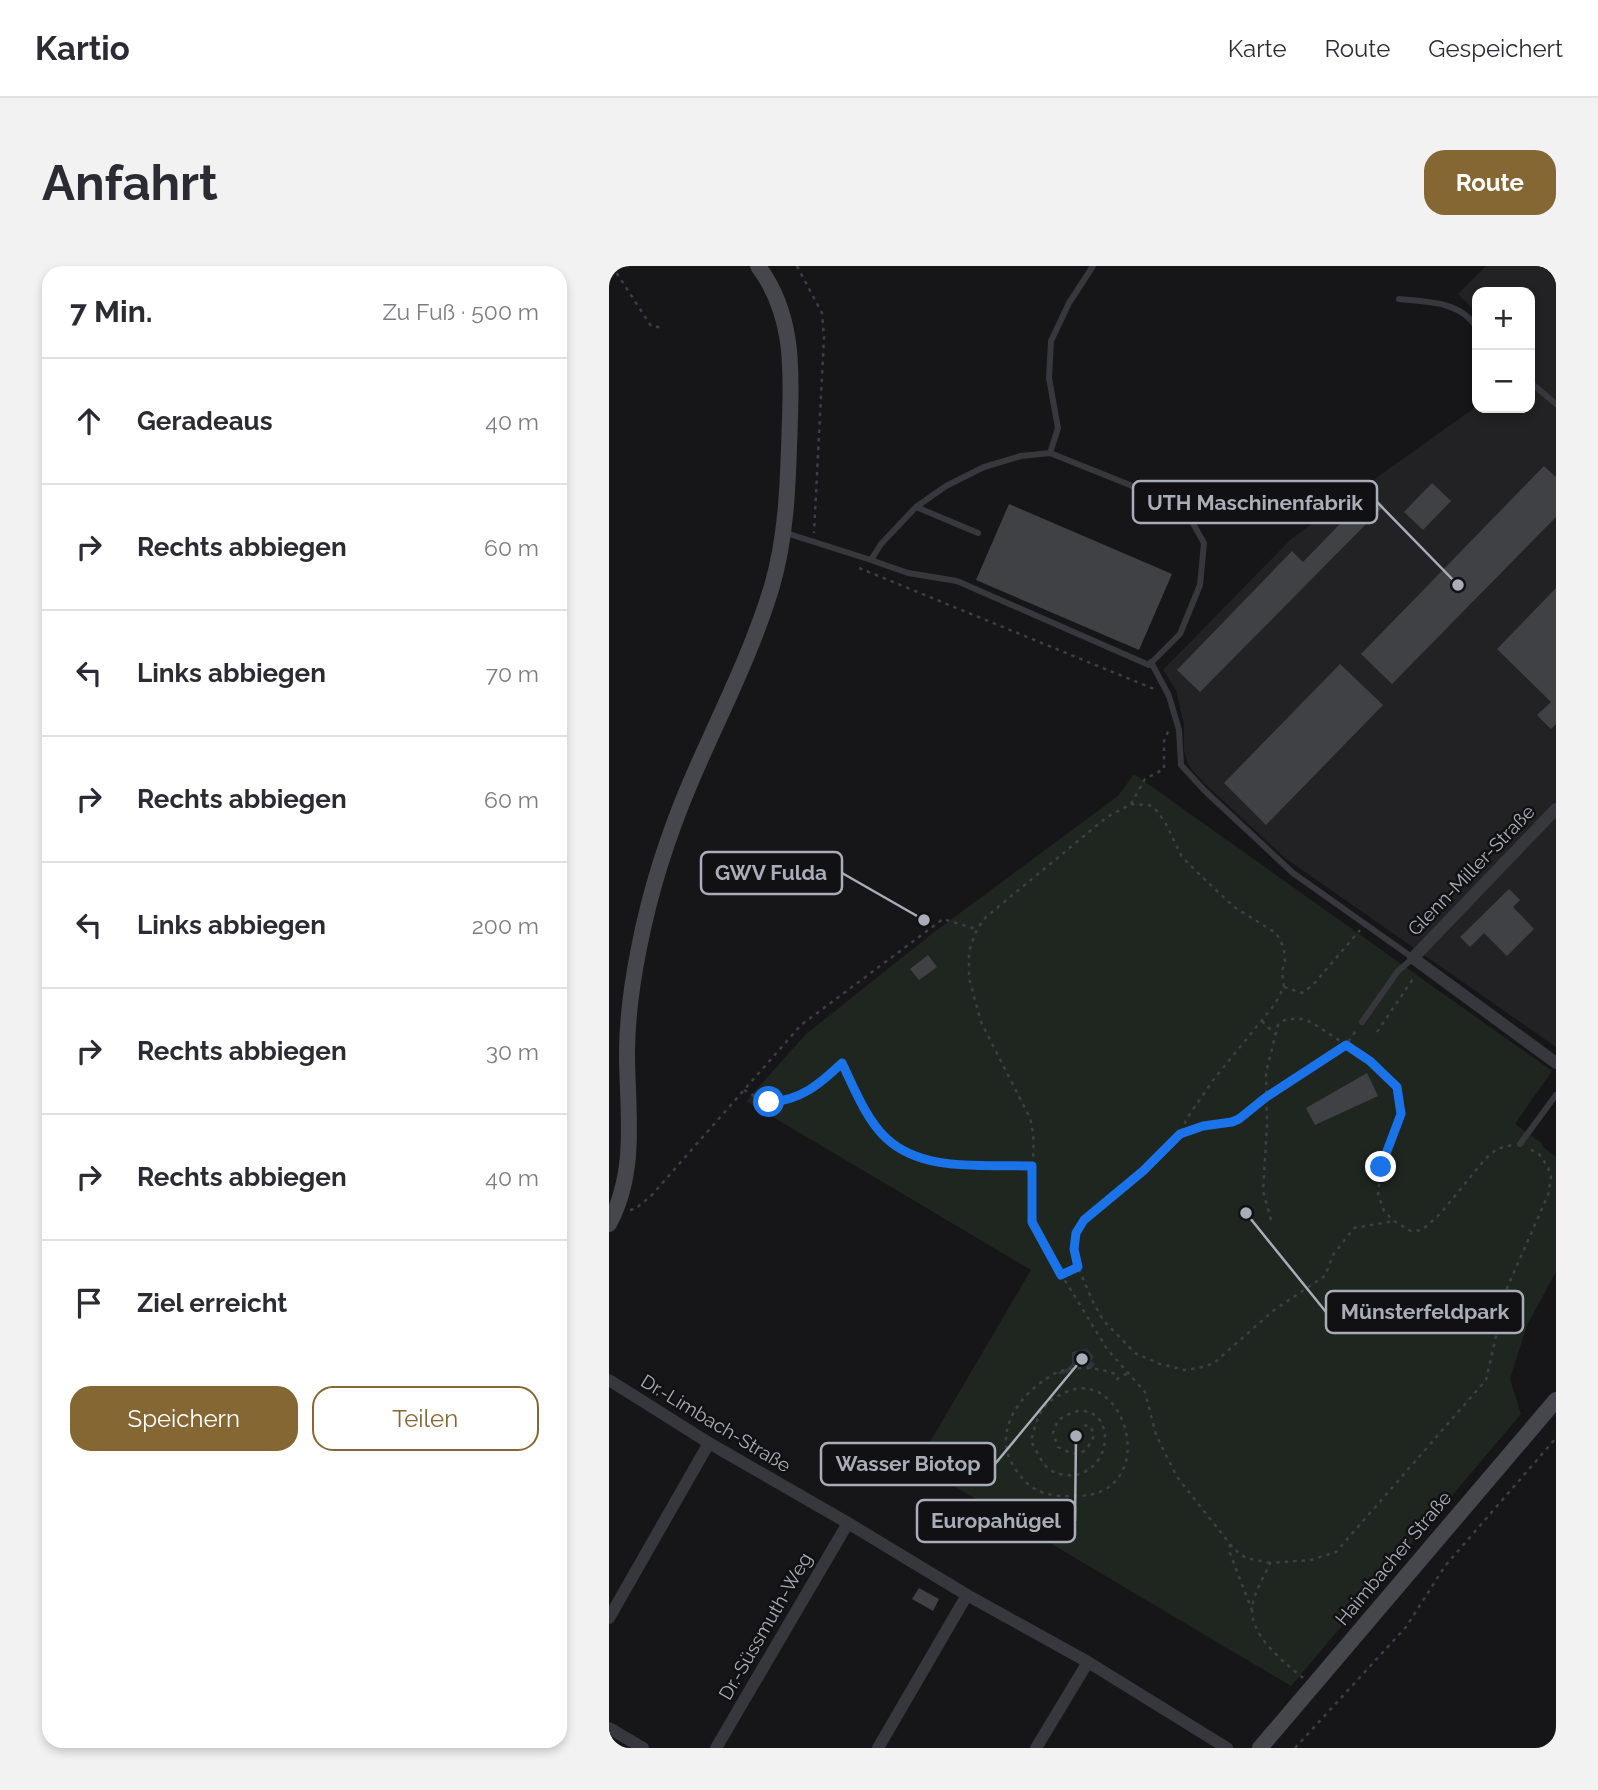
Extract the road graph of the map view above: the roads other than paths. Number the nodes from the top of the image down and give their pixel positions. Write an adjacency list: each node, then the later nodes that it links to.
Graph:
1 (758, 266): 9 (street)
2 (1093, 266): 7 (lane)
3 (1399, 299): 4 (lane)
4 (1472, 321)
5 (1535, 386): 6 (lane)
6 (1556, 404)
7 (1050, 453): 8 (lane); 12 (lane)
8 (916, 507): 10 (lane); 11 (lane)
9 (784, 533): 11 (lane); 19 (street)
10 (978, 533)
11 (871, 560): 12 (lane)
12 (1151, 662): 14 (lane)
13 (1556, 808): 14 (street, Glenn-Miller-Straße)
14 (1413, 958): 15 (lane); 16 (street)
15 (1362, 1022)
16 (1556, 1063)
17 (1556, 1095): 18 (lane)
18 (1520, 1144)
19 (612, 1218)
20 (609, 1380): 22 (street, Dr.-Limbach-Straße)
21 (1556, 1400): 28 (street, Haimbacher Straße)
22 (709, 1443): 23 (street, Dr.-Limbach-Straße); 25 (street)
23 (848, 1523): 24 (street, Dr.-Limbach-Straße); 30 (street, Dr.-Süssmuth-Weg)
24 (967, 1595): 26 (street, Dr.-Limbach-Straße); 31 (street)
25 (609, 1618)
26 (1088, 1661): 32 (street); 33 (street, Dr.-Limbach-Straße)
27 (609, 1728): 29 (street)
28 (1262, 1746)
29 (643, 1748)
30 (716, 1748)
31 (878, 1748)
32 (1036, 1748)
33 (1227, 1748)

